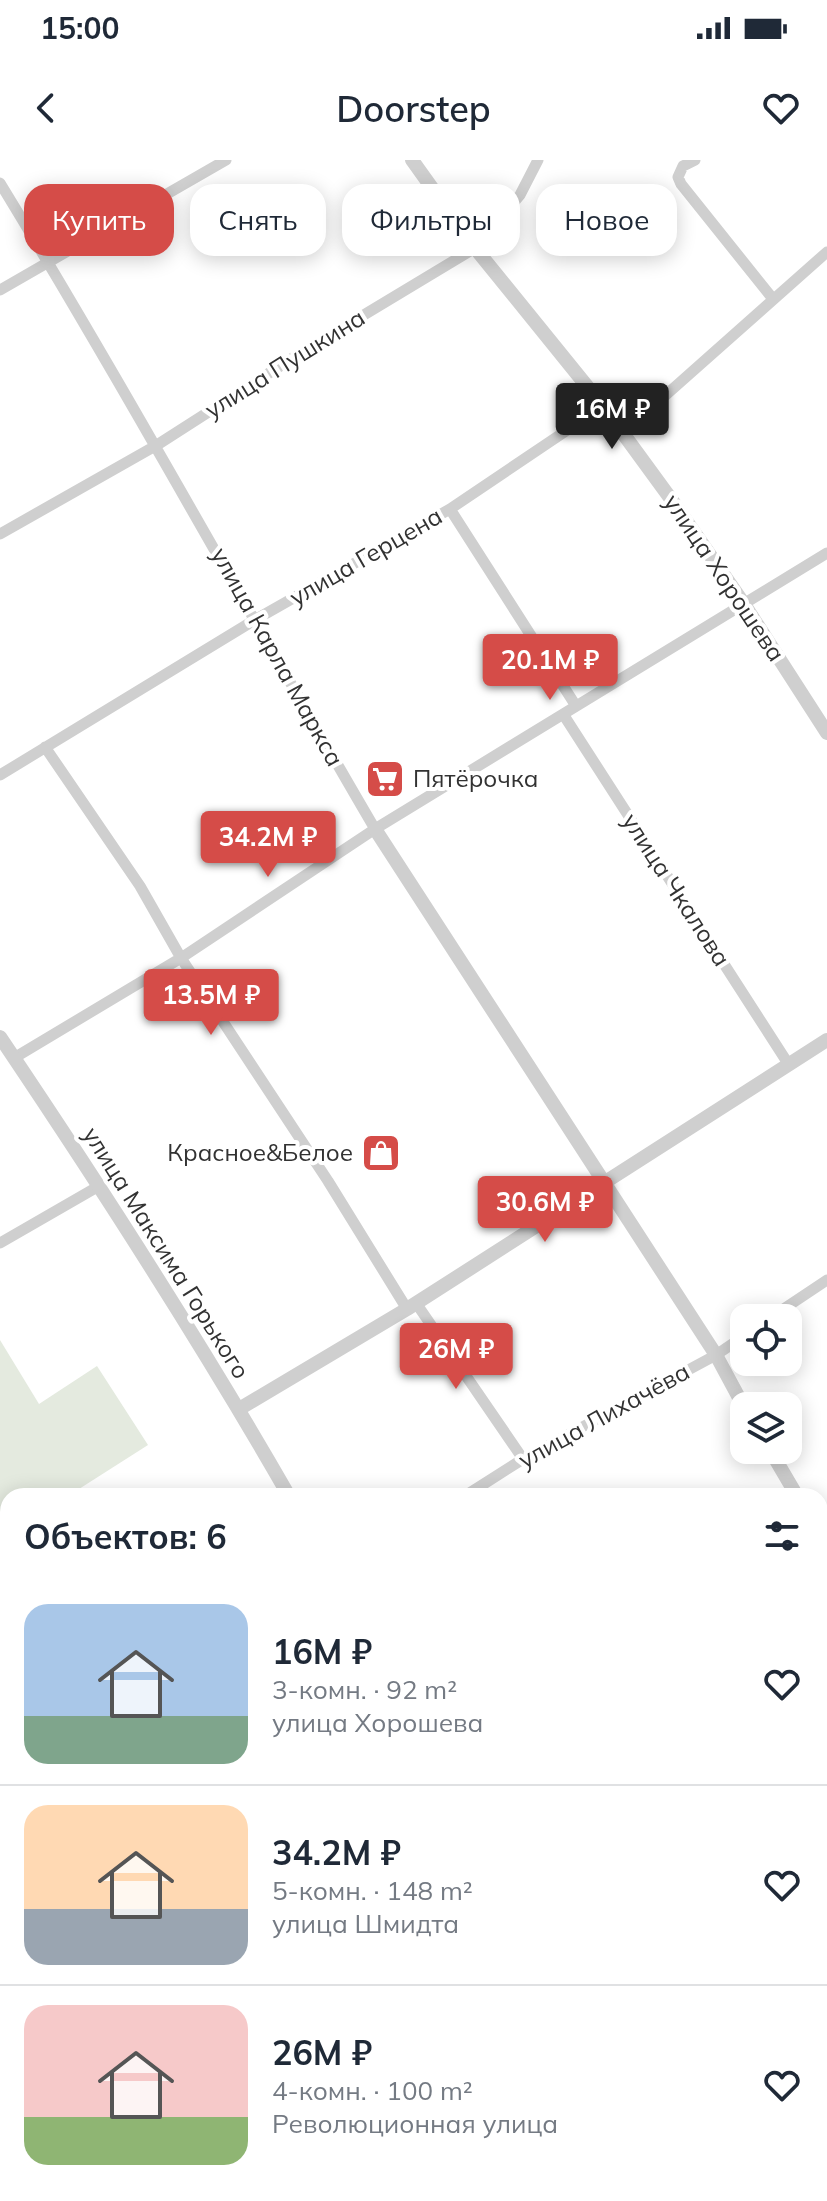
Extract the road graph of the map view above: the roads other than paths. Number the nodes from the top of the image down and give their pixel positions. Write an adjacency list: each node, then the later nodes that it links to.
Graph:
1 (226, 160): 11 (street)
2 (412, 160): 6 (street, улица Хорошева)
3 (538, 160): 7 (street, улица Пушкина)
4 (695, 160): 13 (street)
5 (0, 183): 11 (street, улица Карла Маркса)
6 (429, 184)
7 (520, 195)
8 (827, 252): 13 (street)
9 (462, 256): 16 (street, улица Пушкина)
10 (481, 256): 14 (street, улица Хорошева)
11 (47, 263): 12 (street); 16 (street, улица Карла Маркса)
12 (0, 290)
13 (773, 299): 15 (street)
14 (603, 406): 15 (street, улица Хорошева); 17 (street, улица Герцена)
15 (623, 433): 20 (street, улица Хорошева)
16 (157, 445): 18 (street, улица Пушкина); 21 (street, улица Карла Маркса)
17 (450, 509): 21 (street, улица Герцена); 22 (street)
18 (0, 534)
19 (827, 553): 20 (street)
20 (744, 604): 22 (street); 24 (street, улица Хорошева)
21 (253, 621): 25 (street, улица Герцена); 27 (street, улица Карла Маркса)
22 (576, 706): 23 (street)
23 (563, 714): 27 (street); 32 (street, улица Чкалова)
24 (827, 733)
25 (45, 747): 26 (street, улица Герцена); 28 (street)
26 (0, 775)
27 (375, 829): 28 (street); 33 (street, улица Карла Маркса)
28 (181, 958): 31 (street); 38 (street)
29 (0, 1037): 31 (street, улица Максима Горького)
30 (827, 1040): 32 (street)
31 (14, 1058): 34 (street, улица Максима Горького)
32 (789, 1065): 33 (street)
33 (603, 1184): 38 (street); 40 (street, улица Карла Маркса)
34 (99, 1186): 35 (street); 42 (street, улица Максима Горького)
35 (0, 1243)
36 (827, 1280): 37 (street)
37 (791, 1304)
38 (411, 1306): 42 (street); 43 (street)
39 (730, 1346): 40 (street, улица Лихачёва)
40 (716, 1355): 41 (street, улица Карла Маркса); 43 (street, улица Лихачёва)
41 (736, 1392)
42 (239, 1409): 45 (street, улица Максима Горького)
43 (523, 1459): 46 (street, улица Лихачёва)
44 (778, 1464): 47 (street)
45 (284, 1488)
46 (478, 1488)
47 (792, 1488)

